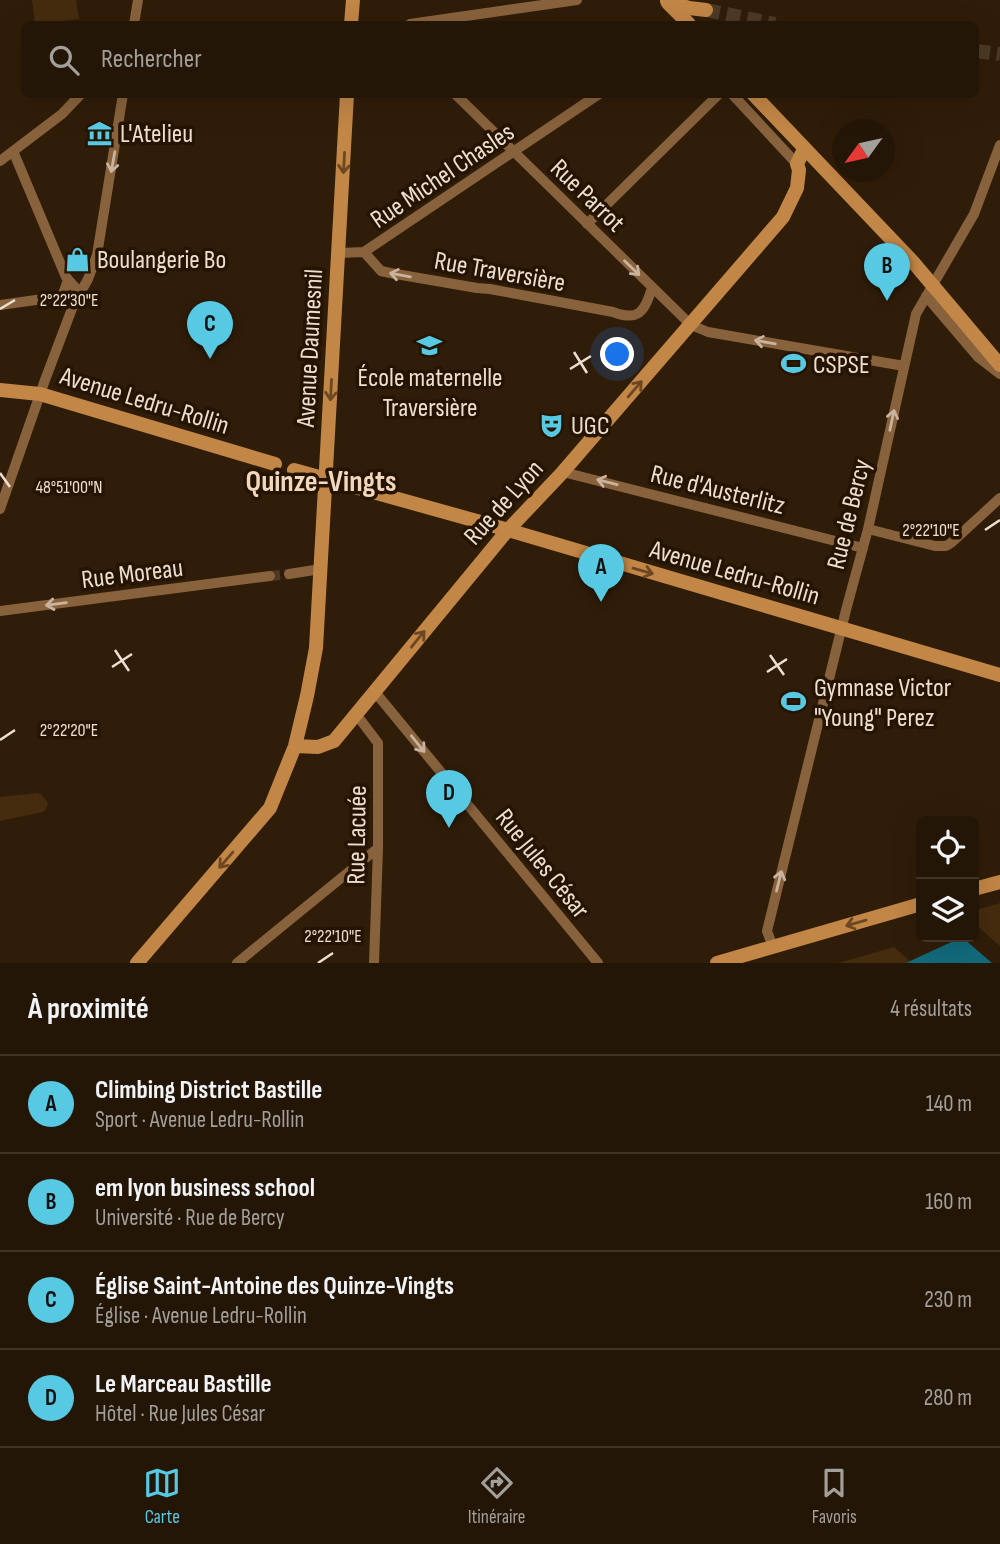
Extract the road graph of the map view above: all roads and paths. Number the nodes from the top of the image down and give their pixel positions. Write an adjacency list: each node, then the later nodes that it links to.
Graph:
1 (138, 0): 6 (street)
2 (353, 0): 7 (main road)
3 (577, 0): 8 (street)
4 (666, 0): 5 (main road); 9 (main road)
5 (706, 10)
6 (134, 21)
7 (351, 21)
8 (431, 21)
9 (686, 21)
10 (77, 98): 20 (street)
11 (123, 98): 30 (street, one-way to 30)
12 (347, 98): 26 (main road, Avenue Daumesnil, one-way to 26)
13 (459, 98): 21 (street, Rue Parrot)
14 (593, 98): 21 (street, Rue Michel Chasles)
15 (715, 98): 24 (street)
16 (736, 98): 23 (street)
17 (757, 98): 19 (main road)
18 (1000, 145): 29 (street, Rue de Bercy)
19 (804, 149): 23 (main road, Rue de Lyon); 29 (main road)
20 (13, 151): 22 (street); 27 (street)
21 (513, 152): 24 (street, Rue Parrot); 25 (street, Rue Michel Chasles)
22 (0, 162)
23 (797, 164): 32 (main road, Rue de Lyon)
24 (587, 224): 28 (street, Rue Parrot, one-way to 28)
25 (364, 252): 26 (street, Rue Michel Chasles); 28 (street, Rue Traversière, one-way to 25)
26 (339, 253): 41 (main road, Avenue Daumesnil, one-way to 41)
27 (68, 280): 30 (street); 31 (street)
28 (652, 288): 32 (street, Rue Parrot)
29 (929, 290): 33 (main road); 34 (street, Rue de Bercy); 35 (street)
30 (80, 293): 37 (street)
31 (0, 305)
32 (691, 325): 34 (street, one-way to 32); 40 (main road, Rue de Lyon, one-way to 32)
33 (1000, 365)
34 (904, 366): 44 (street, Rue de Bercy, one-way to 34)
35 (1000, 374)
36 (0, 390): 37 (main road, Avenue Ledru-Rollin)
37 (40, 394): 38 (main road, Avenue Ledru-Rollin); 43 (street)
38 (275, 464)
39 (295, 470): 41 (main road, Avenue Ledru-Rollin)
40 (563, 472): 45 (main road, Rue de Lyon); 46 (street, Rue d'Austerlitz, one-way to 40)
41 (326, 479): 45 (main road, Avenue Ledru-Rollin); 47 (main road, Avenue Daumesnil)
42 (1000, 498): 44 (street)
43 (1, 503)
44 (868, 529): 46 (street, Rue de Bercy)
45 (507, 531): 51 (main road, Avenue Ledru-Rollin, one-way to 51); 53 (main road, Rue de Lyon, one-way to 45)
46 (863, 548): 51 (street, Rue de Bercy)
47 (321, 569): 48 (street); 55 (main road, Avenue Daumesnil)
48 (289, 574)
49 (270, 576): 50 (street, Rue Moreau, one-way to 50)
50 (0, 611)
51 (842, 629): 52 (main road, Avenue Ledru-Rollin); 60 (street, Rue de Bercy, one-way to 51)
52 (1000, 675)
53 (374, 692): 54 (main road, Rue de Lyon); 64 (street, Rue Jules César, one-way to 64)
54 (356, 714): 55 (main road, Rue de Lyon); 56 (street, Rue Lacuée)
55 (295, 746): 61 (main road, Avenue Daumesnil, one-way to 61)
56 (377, 848): 62 (street); 63 (street, Rue Lacuée)
57 (1000, 882): 58 (main road)
58 (979, 888)
59 (916, 905): 60 (main road, one-way to 60)
60 (773, 947): 65 (main road)
61 (137, 963)
62 (237, 963)
63 (374, 963)
64 (598, 963)
65 (717, 963)

